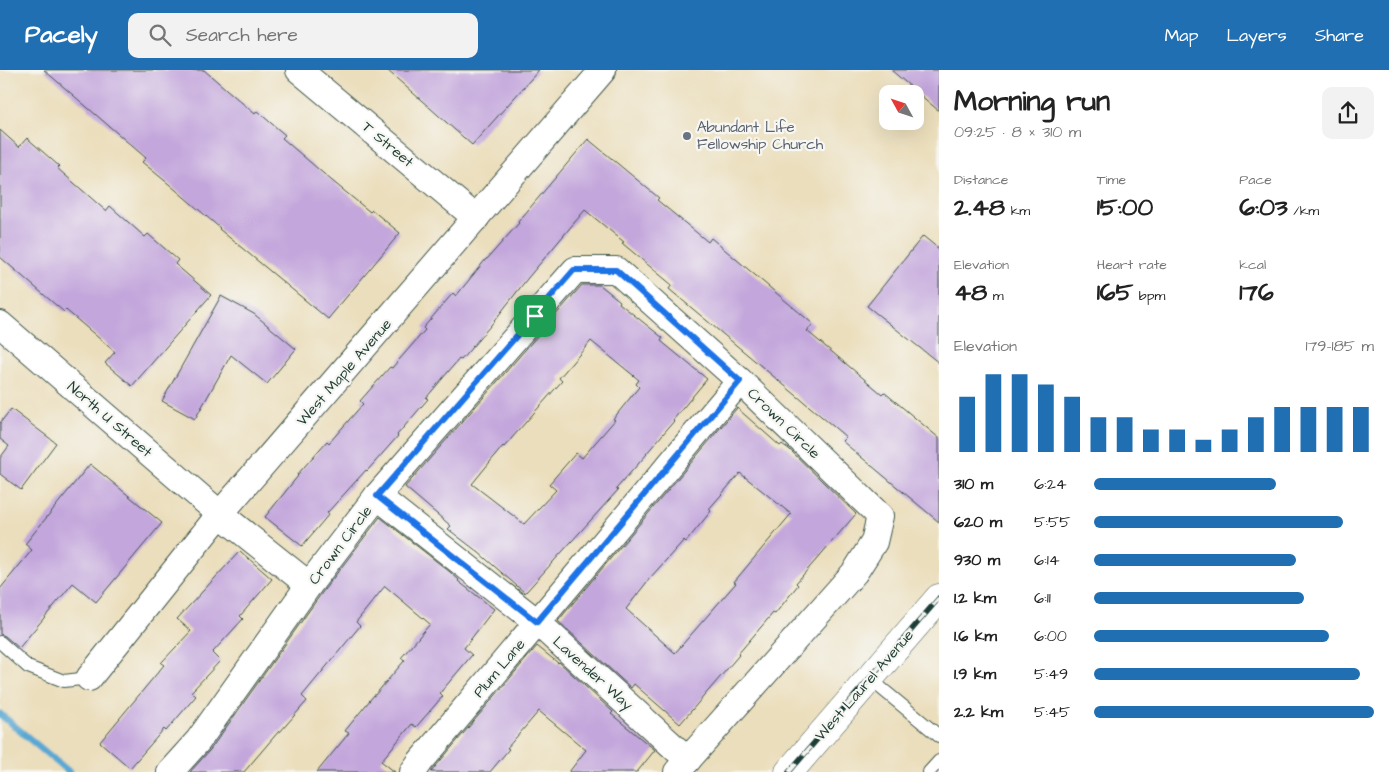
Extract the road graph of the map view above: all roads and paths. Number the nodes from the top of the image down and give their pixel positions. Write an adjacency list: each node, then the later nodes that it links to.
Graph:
1 (299, 70): 3 (street, T Street)
2 (604, 70): 3 (street, West Maple Avenue)
3 (476, 218): 7 (street, West Maple Avenue)
4 (1, 327): 7 (street, North U Street)
5 (740, 381): 6 (street, Crown Circle); 10 (street, Plum Lane); 16 (street, Crown Circle)
6 (377, 496): 8 (street, Crown Circle); 10 (street, Lavender Way)
7 (220, 514): 8 (street, North U Street); 12 (street, West Maple Avenue)
8 (309, 585): 17 (street, Crown Circle)
9 (939, 598): 13 (street, West Laurel Avenue)
10 (537, 622): 16 (street, Lavender Way); 18 (street, Plum Lane)
11 (0, 642): 12 (lane)
12 (89, 678)
13 (870, 679): 14 (lane); 19 (street, West Laurel Avenue)
14 (939, 736)
15 (939, 761): 20 (lane)
16 (682, 766)
17 (170, 772)
18 (413, 772)
19 (790, 772)
20 (930, 772)

